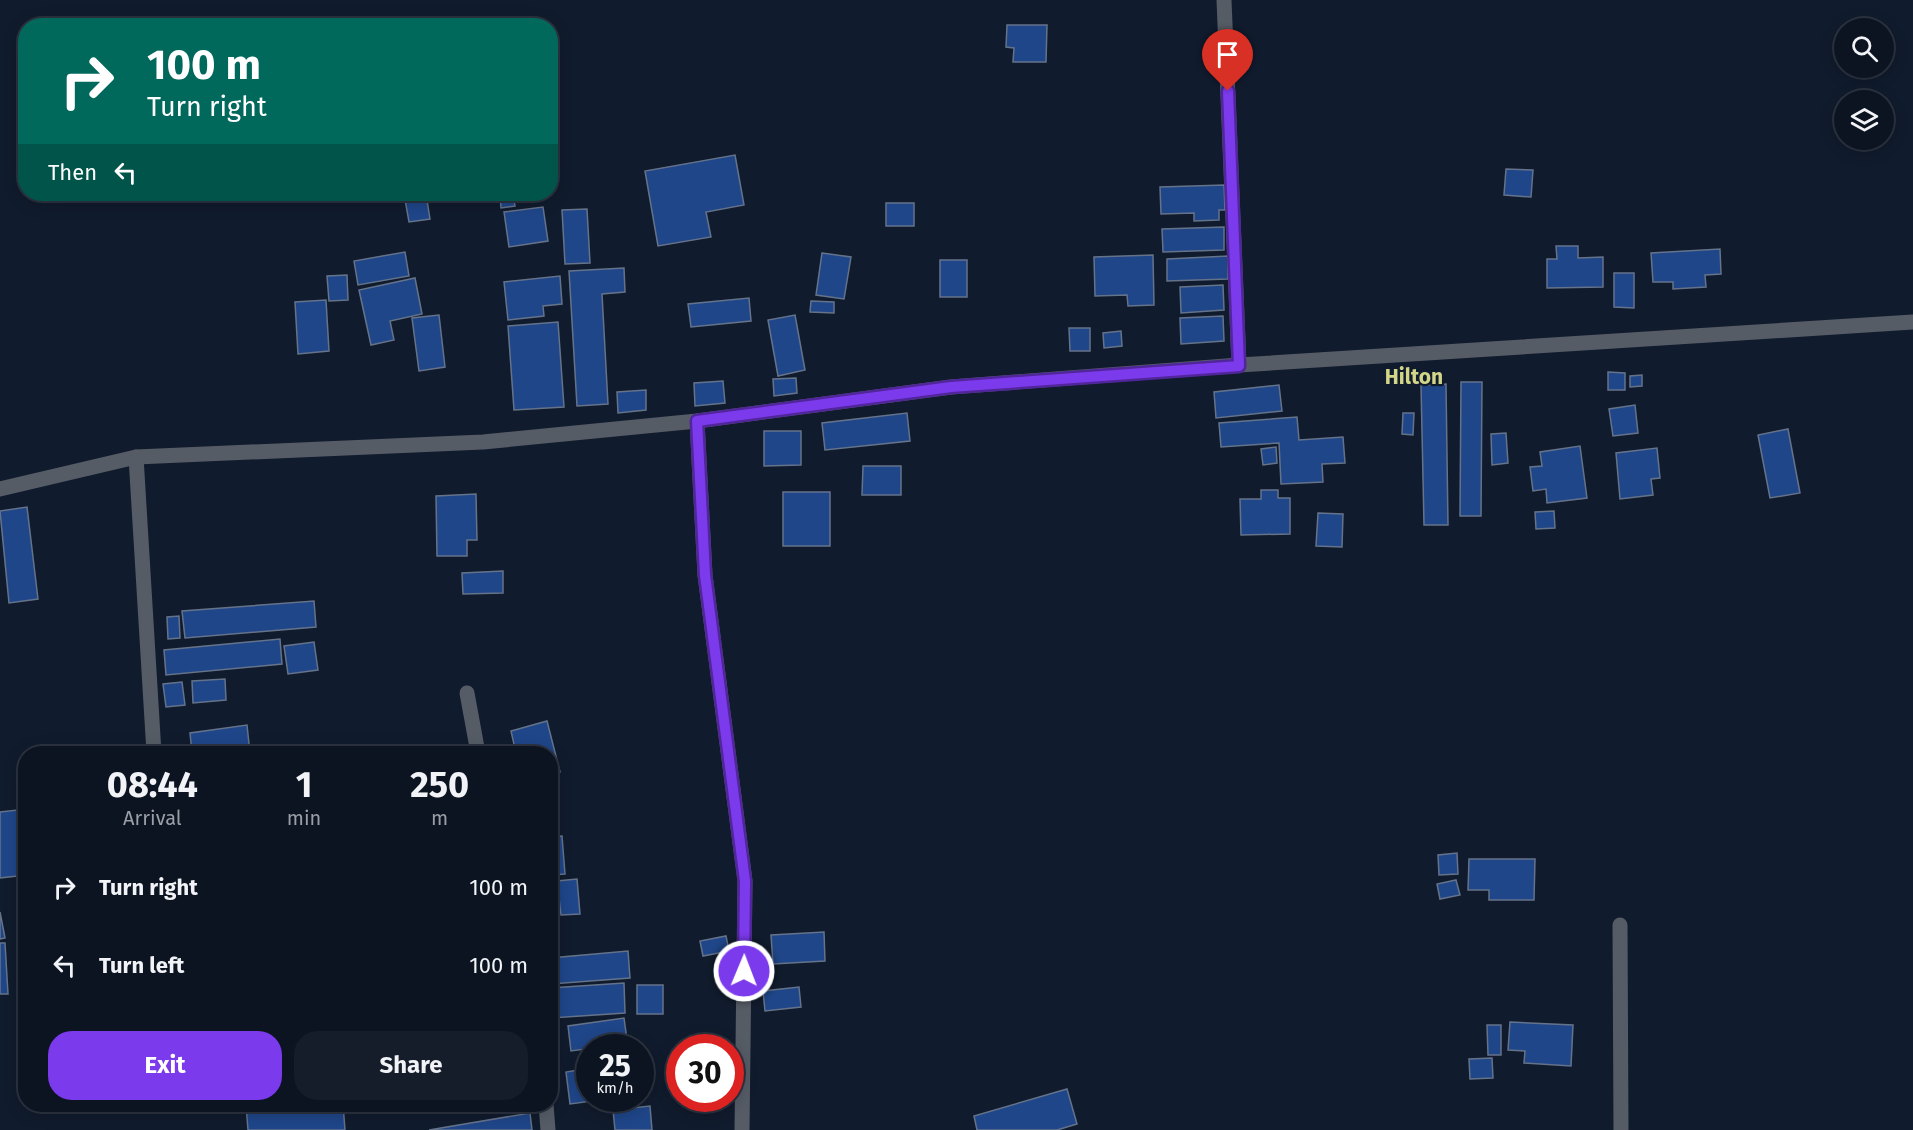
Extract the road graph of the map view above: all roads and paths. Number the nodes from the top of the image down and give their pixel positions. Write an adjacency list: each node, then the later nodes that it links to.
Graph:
1 (1224, 0): 3 (street)
2 (1913, 322): 3 (street)
3 (1239, 366): 4 (street)
4 (697, 421): 5 (street); 13 (street)
5 (136, 457): 6 (street); 8 (street)
6 (0, 489)
7 (467, 693): 9 (street)
8 (154, 746)
9 (477, 746)
10 (1620, 925): 14 (street)
11 (547, 1112): 12 (street)
12 (548, 1130)
13 (742, 1130)
14 (1621, 1130)

